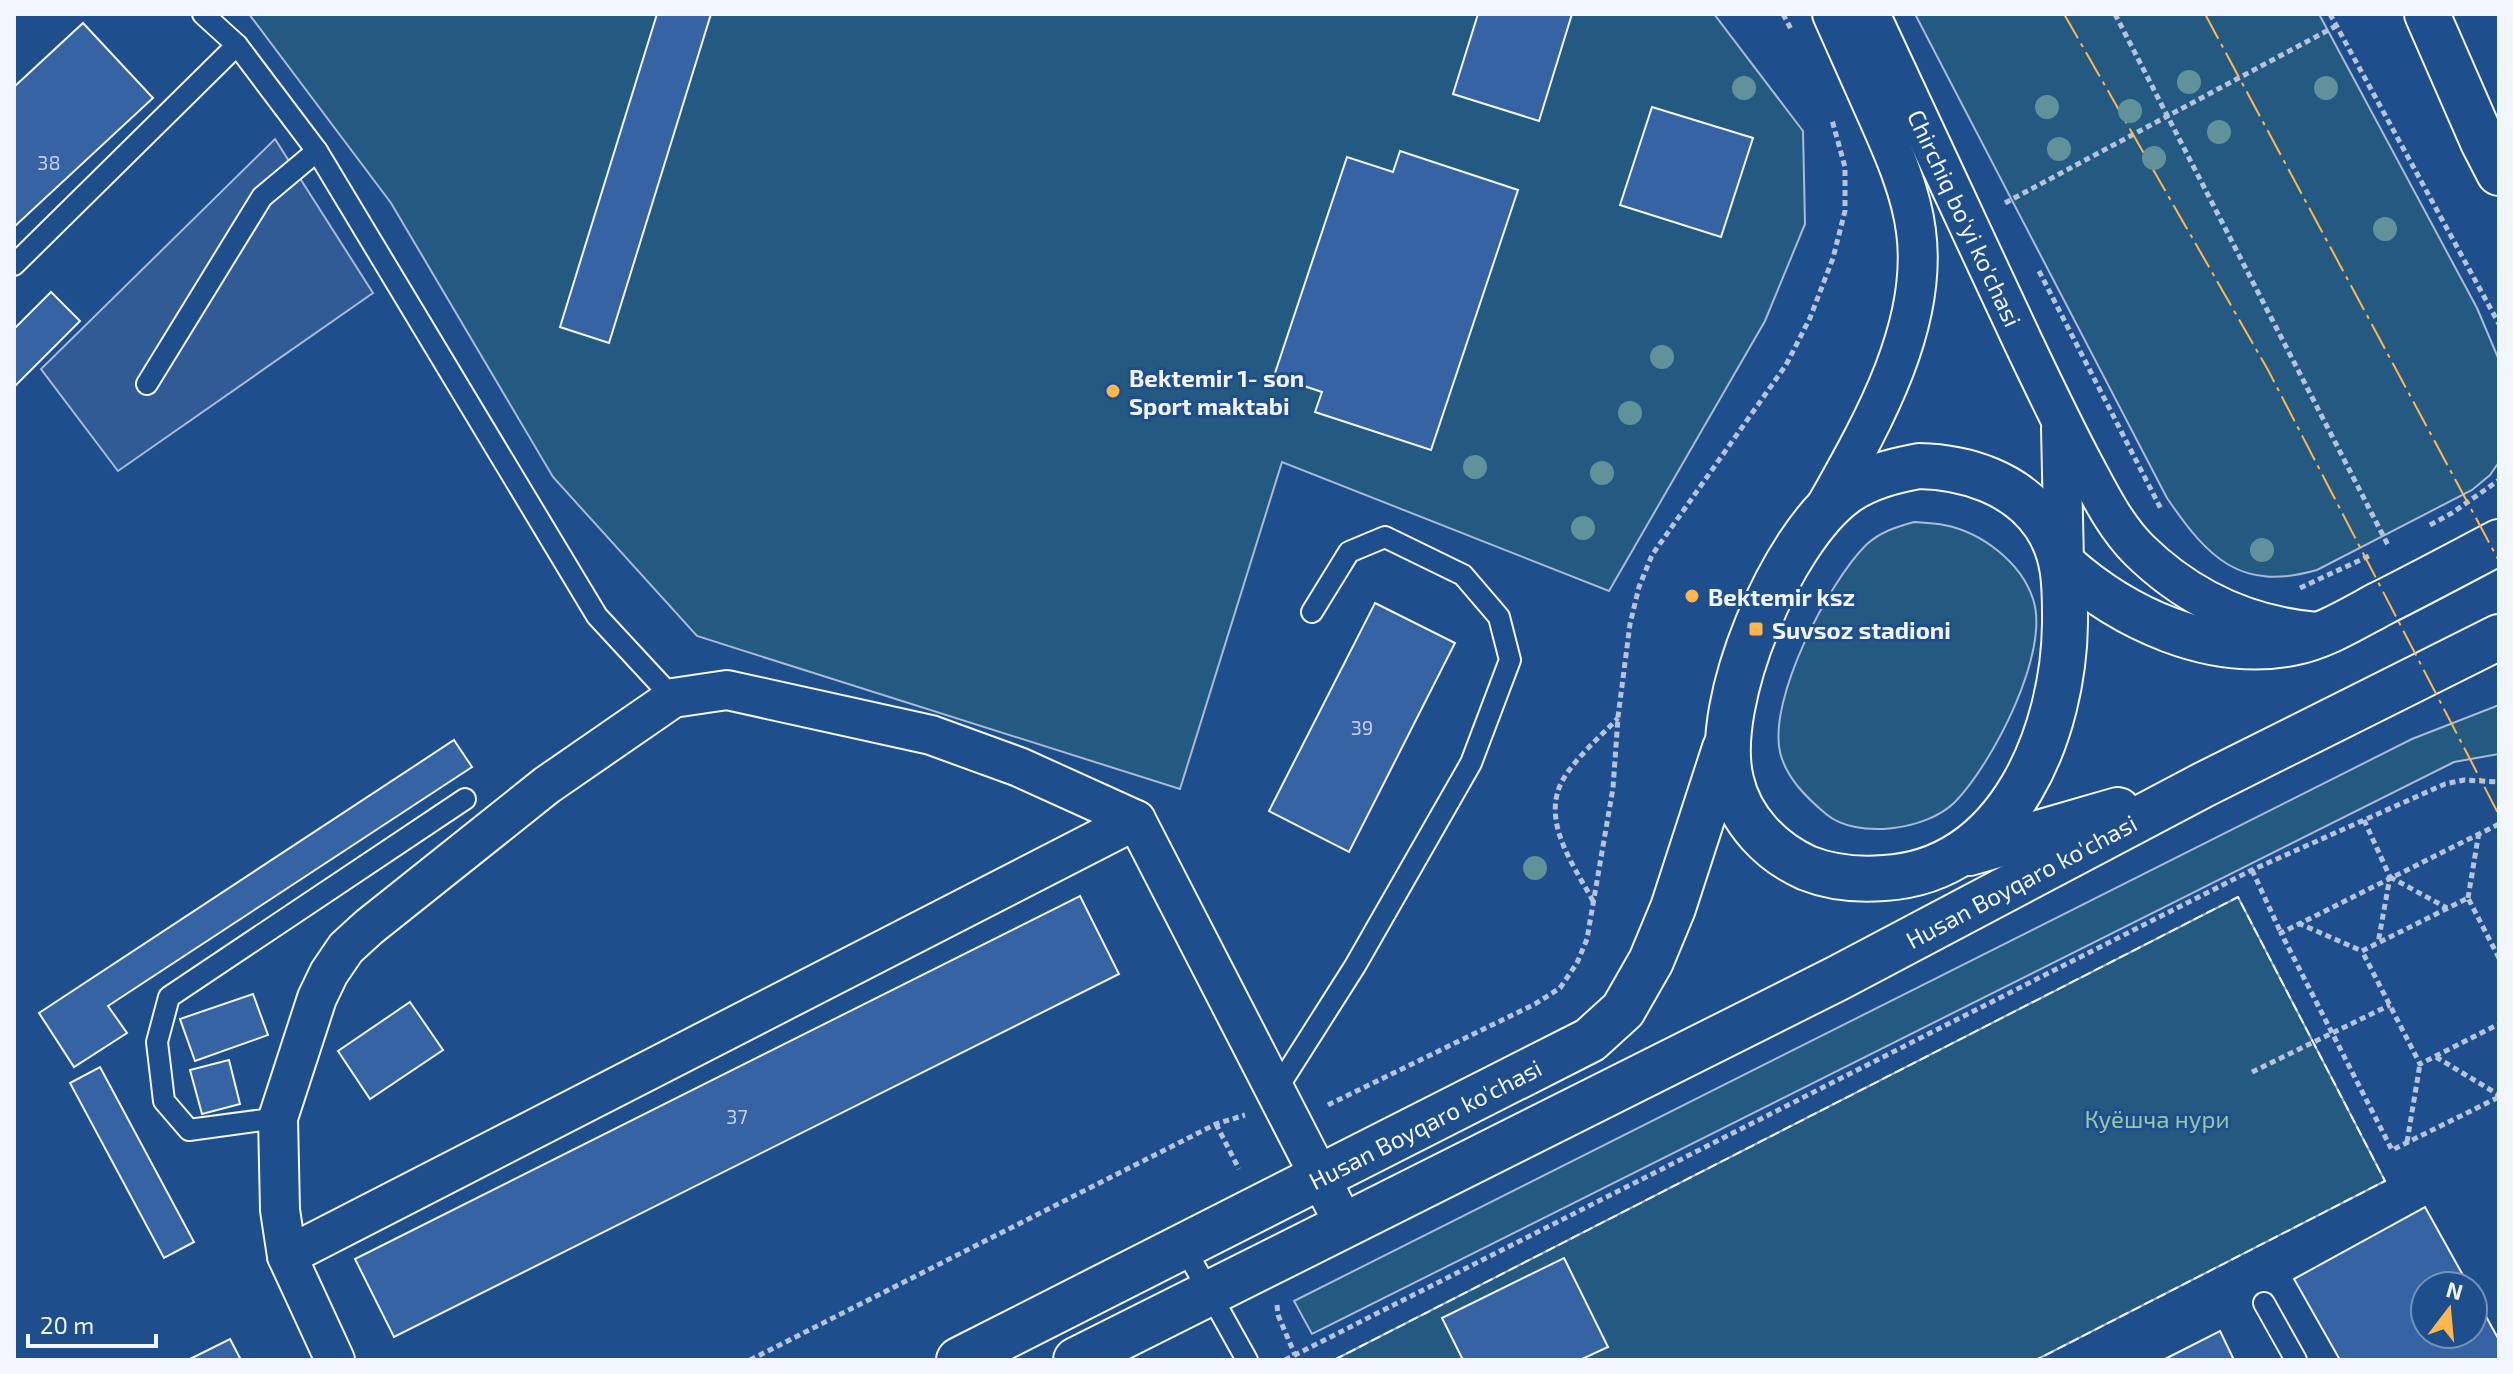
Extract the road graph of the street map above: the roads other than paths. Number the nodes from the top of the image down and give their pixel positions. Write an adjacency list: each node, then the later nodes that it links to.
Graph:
1 (203, 14): 5 (lane)
2 (1832, 14): 11 (street, Chirchiq bo'yi ko'chasi)
3 (1870, 14): 10 (street, Chirchiq bo'yi ko'chasi)
4 (2427, 14): 7 (main road)
5 (237, 45): 6 (lane); 8 (lane)
6 (317, 151): 9 (lane); 17 (lane)
7 (2499, 173)
8 (14, 265)
9 (147, 384)
10 (2060, 421): 13 (street, Chirchiq bo'yi ko'chasi); 15 (street, Chirchiq bo'yi ko'chasi)
11 (1820, 518): 13 (main road, Husan Boyqaro ko'chasi); 18 (main road, Husan Boyqaro ko'chasi)
12 (2499, 542): 15 (main road, Husan Boyqaro ko'chasi)
13 (2064, 565): 15 (main road, Husan Boyqaro ko'chasi); 22 (main road, Husan Boyqaro ko'chasi)
14 (1312, 612): 24 (lane)
15 (2324, 633)
16 (2499, 637): 19 (main road, Husan Boyqaro ko'chasi)
17 (673, 698): 21 (street); 25 (street)
18 (1729, 737): 22 (main road, Husan Boyqaro ko'chasi); 26 (main road, Husan Boyqaro ko'chasi)
19 (2205, 784): 22 (main road, Husan Boyqaro ko'chasi); 23 (main road, Husan Boyqaro ko'chasi)
20 (465, 799): 25 (lane)
21 (1136, 820): 24 (street); 29 (street)
22 (1959, 856): 23 (main road, Husan Boyqaro ko'chasi)
23 (1838, 978): 27 (main road, Husan Boyqaro ko'chasi)
24 (1275, 1092): 26 (street)
25 (278, 1118): 29 (street)
26 (1319, 1178): 27 (street); 28 (main road, Husan Boyqaro ko'chasi)
27 (1344, 1224): 30 (main road, Husan Boyqaro ko'chasi)
28 (1184, 1247): 30 (lane); 33 (main road, Husan Boyqaro ko'chasi)
29 (287, 1256): 32 (street)
30 (1209, 1293): 34 (main road, Husan Boyqaro ko'chasi); 35 (lane)
31 (2264, 1303): 36 (lane)
32 (335, 1360)
33 (959, 1360)
34 (1076, 1360)
35 (1247, 1360)
36 (2296, 1360)

